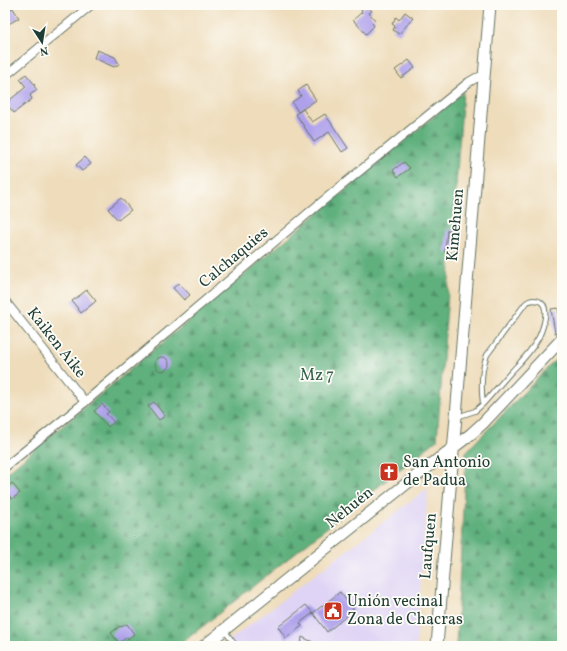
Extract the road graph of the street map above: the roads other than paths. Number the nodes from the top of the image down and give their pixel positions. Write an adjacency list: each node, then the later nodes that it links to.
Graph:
1 (91, 5): 3 (street)
2 (490, 5): 4 (street, Kimehuen)
3 (5, 76)
4 (484, 76): 7 (street, Calchaquies); 9 (street, Kimehuen)
5 (5, 301): 7 (street, Kaiken Aike)
6 (562, 339): 10 (street, Nehuén)
7 (85, 402): 11 (street, Calchaquies)
8 (483, 404): 8 (lane); 9 (lane)
9 (456, 417): 10 (street, Kimehuen)
10 (453, 448): 12 (street, Nehuén); 15 (street, Laufquen)
11 (5, 467)
12 (223, 630): 13 (street, Nehuén); 14 (lane)
13 (204, 646)
14 (236, 646)
15 (437, 646)

